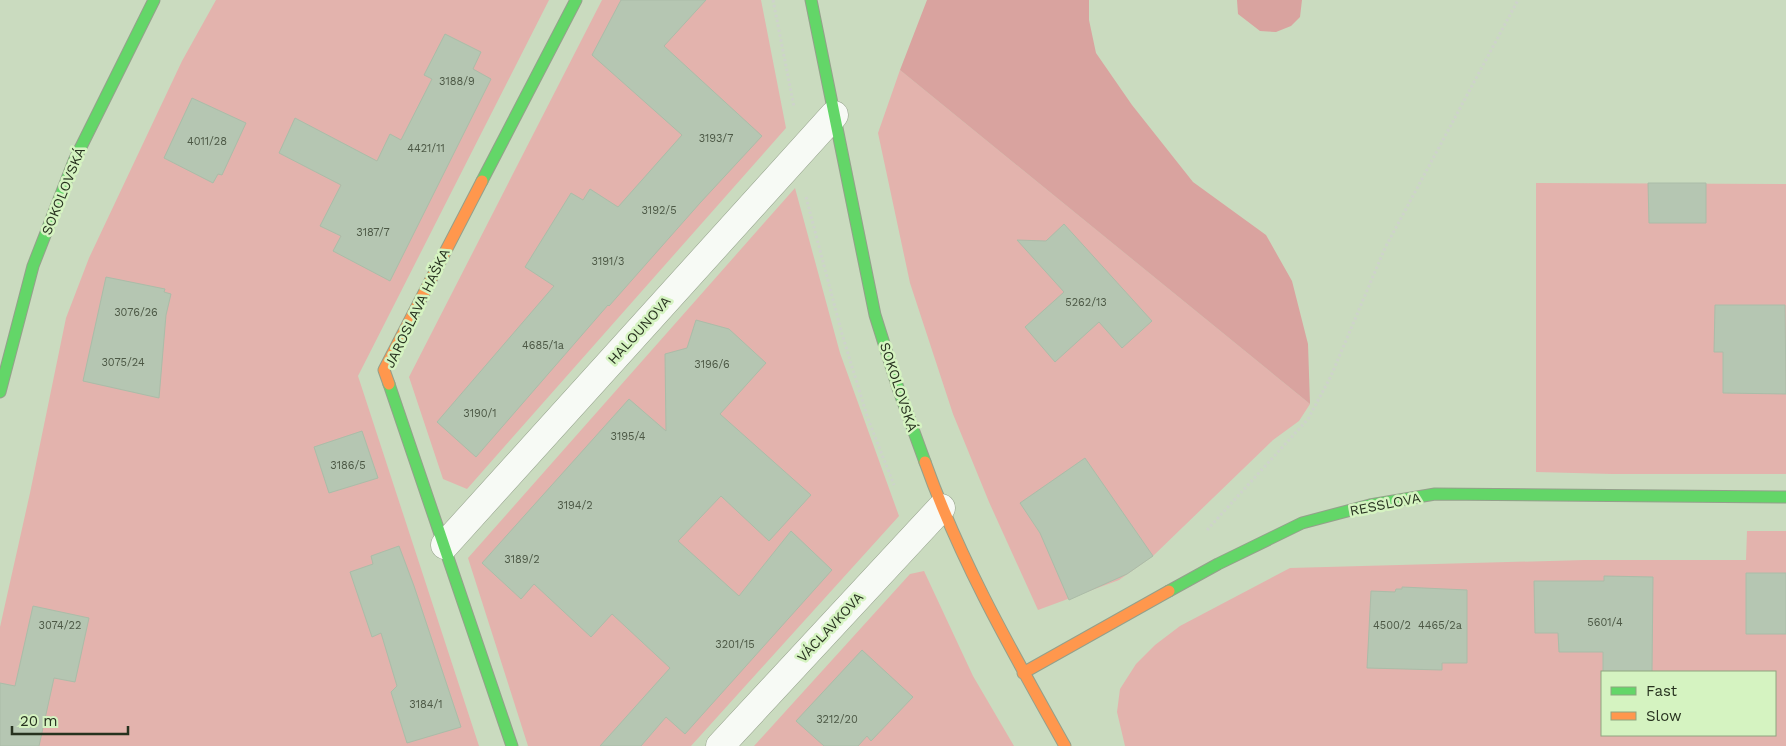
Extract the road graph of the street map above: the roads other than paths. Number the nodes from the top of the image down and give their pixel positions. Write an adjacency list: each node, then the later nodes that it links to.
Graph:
1 (154, 0): 5 (street, SOKOLOVSKÁ)
2 (576, 0): 8 (street, JAROSLAVA HAŠKA)
3 (811, 0): 4 (street, SOKOLOVSKÁ)
4 (834, 115): 7 (street, SOKOLOVSKÁ); 8 (street, HALOUNOVA)
5 (0, 392)
6 (1786, 497): 9 (street, RESSLOVA)
7 (941, 508): 9 (street, SOKOLOVSKÁ); 11 (street, VÁCLAVKOVA)
8 (445, 545): 10 (street, JAROSLAVA HAŠKA)
9 (1023, 673): 12 (street, SOKOLOVSKÁ)
10 (512, 746)
11 (720, 746)
12 (1065, 746)

